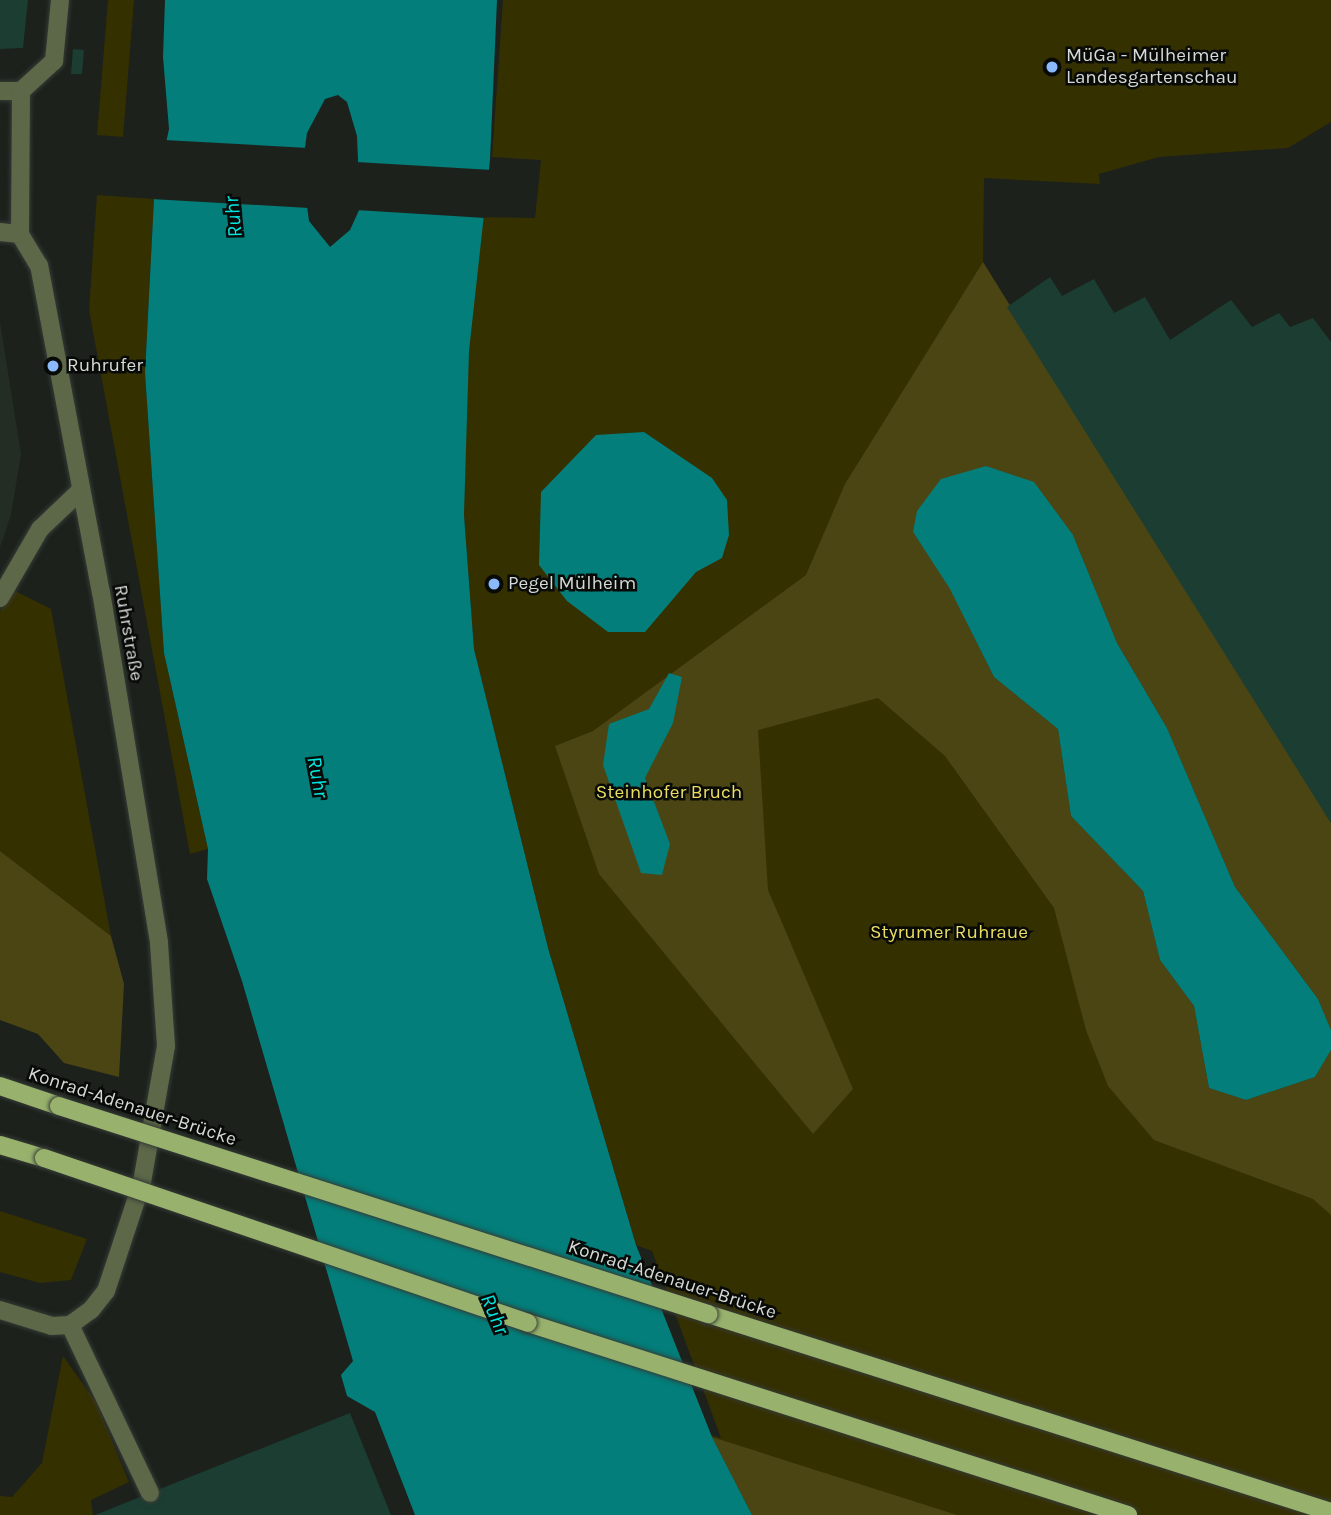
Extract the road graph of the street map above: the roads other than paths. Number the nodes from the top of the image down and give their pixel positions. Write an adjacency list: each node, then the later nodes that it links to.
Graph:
1 (60, 0): 3 (street)
2 (0, 91): 3 (street)
3 (21, 91): 5 (street)
4 (0, 232): 5 (street)
5 (20, 234): 6 (street, Ruhrstraße)
6 (80, 491): 7 (street); 11 (street, Ruhrstraße)
7 (0, 598)
8 (0, 1086): 13 (main road, Konrad-Adenauer-Brücke, bridge)
9 (0, 1145): 14 (main road, bridge)
10 (0, 1310): 11 (street)
11 (70, 1325): 12 (street)
12 (150, 1493)
13 (1331, 1512)
14 (1128, 1515)

